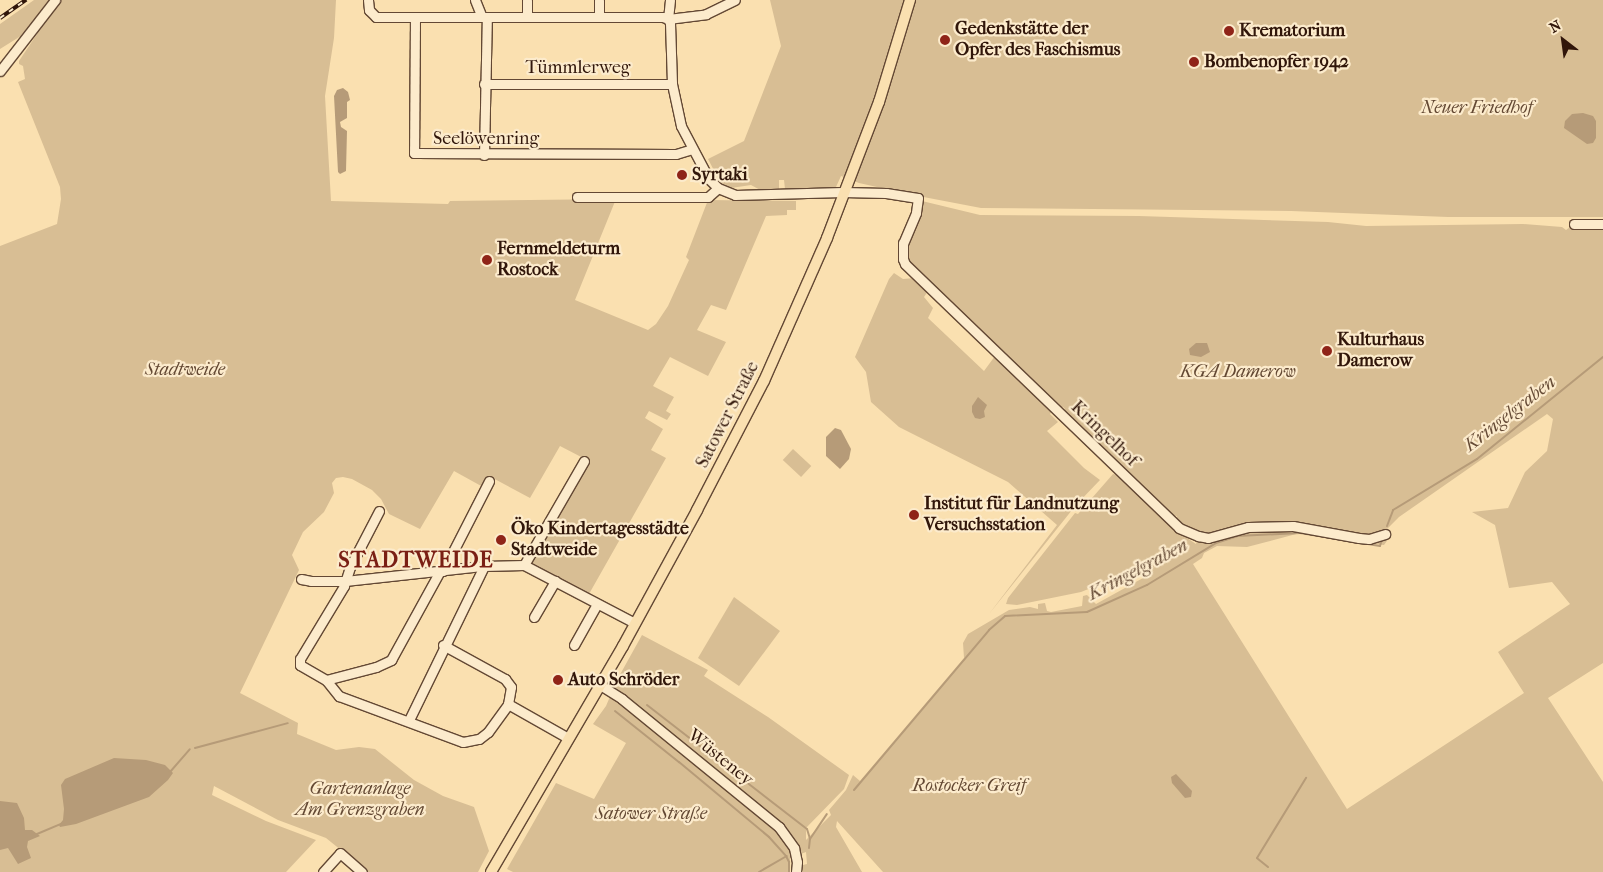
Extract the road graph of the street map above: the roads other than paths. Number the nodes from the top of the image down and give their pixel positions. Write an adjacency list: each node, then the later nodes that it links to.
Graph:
1 (55, 0): 16 (street)
2 (368, 0): 9 (street)
3 (475, 0): 11 (street)
4 (527, 0): 12 (street)
5 (599, 0): 13 (street)
6 (670, 0): 15 (street)
7 (735, 0): 15 (street)
8 (910, 0): 23 (main road, Satower Straße)
9 (369, 10): 10 (street); 14 (street)
10 (360, 15)
11 (484, 17): 12 (street); 14 (street); 18 (street)
12 (527, 17): 13 (street)
13 (599, 17): 15 (street)
14 (415, 18): 21 (street, Seelöwenring)
15 (668, 19): 19 (street)
16 (3, 60): 17 (street)
17 (0, 70)
18 (484, 84): 19 (street, Tümmlerweg); 21 (street)
19 (672, 84): 20 (street)
20 (692, 149): 21 (street, Seelöwenring); 22 (street)
21 (484, 155)
22 (718, 188): 23 (street); 24 (street)
23 (843, 192): 30 (street, Kringelhof); 39 (main road, Satower Straße)
24 (577, 197)
25 (1574, 224): 26 (street)
26 (1603, 224)
27 (584, 461): 31 (street)
28 (489, 480): 33 (street)
29 (379, 511): 35 (street)
30 (1386, 534)
31 (524, 565): 32 (street); 36 (street)
32 (484, 566): 33 (street); 40 (street)
33 (441, 571): 35 (street); 42 (street)
34 (301, 579): 35 (street)
35 (345, 581): 42 (street)
36 (555, 581): 37 (street); 38 (street)
37 (597, 604): 39 (street); 41 (street)
38 (534, 617)
39 (635, 623): 43 (main road, Satower Straße)
40 (443, 645): 44 (street); 45 (street)
41 (574, 645)
42 (326, 680): 45 (street)
43 (600, 685): 46 (main road, Satower Straße); 50 (street, Wüsteney)
44 (508, 704): 45 (street); 46 (street)
45 (409, 720)
46 (568, 738): 47 (main road, Satower Straße)
47 (492, 871)
48 (323, 872): 49 (street)
49 (362, 872)
50 (796, 872)

